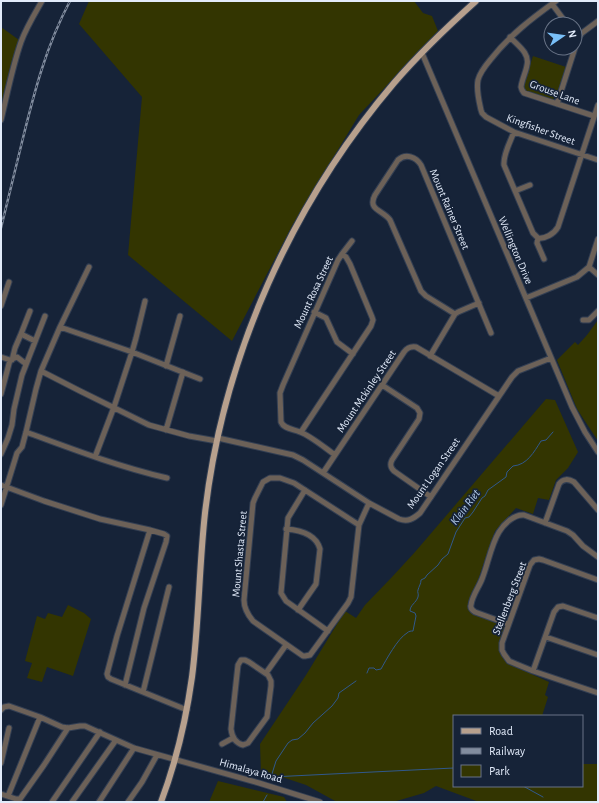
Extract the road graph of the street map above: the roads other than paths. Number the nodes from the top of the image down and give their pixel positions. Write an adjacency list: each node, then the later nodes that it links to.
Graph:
1 (42, 1): 13 (street)
2 (476, 1): 8 (main road)
3 (554, 2): 4 (street); 7 (street, Kingfisher Street)
4 (562, 16)
5 (598, 21): 6 (street)
6 (583, 32)
7 (510, 37): 10 (street, Grouse Lane); 14 (street, Kingfisher Street)
8 (422, 53): 28 (street, Wellington Drive); 61 (main road)
9 (572, 56): 10 (street)
10 (557, 104): 12 (street, Grouse Lane)
11 (598, 105): 12 (street)
12 (594, 116): 15 (street)
13 (1, 120)
14 (514, 132): 15 (street, Kingfisher Street); 18 (street)
15 (582, 155): 16 (street, Kingfisher Street); 19 (street)
16 (598, 160)
17 (530, 185): 18 (street)
18 (515, 191): 19 (street)
19 (538, 238): 23 (street)
20 (598, 238): 25 (street)
21 (352, 241): 22 (street)
22 (342, 254): 34 (street, Mount Rosa Street); 44 (street, Mount Rosa Street)
23 (544, 258)
24 (89, 267): 39 (street)
25 (589, 267): 26 (street); 28 (street)
26 (598, 275)
27 (9, 282): 31 (street)
28 (526, 298): 47 (street, Wellington Drive)
29 (144, 301): 43 (street)
30 (479, 303): 35 (street); 35 (street, Mount Rainer Street); 40 (street, Mount Rainer Street)
31 (1, 306)
32 (30, 311): 41 (street)
33 (598, 311): 38 (street)
34 (314, 312): 44 (street); 60 (street, Mount Rosa Street)
35 (455, 314): 45 (street)
36 (45, 316): 42 (street)
37 (180, 316): 50 (street)
38 (583, 320)
39 (60, 327): 43 (street); 51 (street)
40 (491, 333)
41 (21, 334): 42 (street); 48 (street)
42 (35, 341): 49 (street)
43 (132, 352): 50 (street); 57 (street)
44 (353, 354): 60 (street, Mount Rosa Street)
45 (430, 356): 54 (street, Mount Mckinley Street); 56 (street, Mount Mckinley Street)
46 (1, 357): 48 (street)
47 (551, 358): 56 (street, Mount Logan Street); 62 (street, Wellington Drive)
48 (11, 360): 49 (street); 55 (street)
49 (26, 364): 63 (street)
50 (166, 366): 52 (street)
51 (41, 371): 57 (street, Mount Logan Street); 59 (street)
52 (183, 372): 53 (street); 58 (street)
53 (200, 379)
54 (382, 385): 64 (street, Mount Mckinley Street); 71 (street)
55 (1, 394)
56 (499, 396): 71 (street, Mount Logan Street)
57 (114, 407): 58 (street, Mount Logan Street); 65 (street)
58 (166, 430): 61 (street, Mount Logan Street)
59 (26, 432): 65 (street); 69 (street)
60 (301, 432): 64 (street, Mount Rosa Street)
61 (218, 439): 66 (street, Mount Logan Street); 95 (main road)
62 (598, 452)
63 (1, 454)
64 (335, 455): 66 (street, Mount Mckinley Street)
65 (95, 457): 67 (street)
66 (323, 473): 72 (street, Mount Logan Street)
67 (166, 478)
68 (1, 485): 69 (street)
69 (7, 487): 73 (street); 78 (street)
70 (305, 490): 76 (street, Mount Shasta Street); 77 (street); 87 (street, Mount Shasta Street)
71 (431, 496): 72 (street, Mount Logan Street)
72 (369, 503): 76 (street, Mount Shasta Street)
73 (1, 504)
74 (598, 510): 75 (street)
75 (545, 523): 79 (street); 84 (street)
76 (358, 525): 85 (street, Mount Shasta Street)
77 (286, 529): 82 (street); 82 (street)
78 (150, 530): 91 (street); 91 (street)
79 (598, 557)
80 (598, 580): 84 (street, Stellenberg Street)
81 (169, 587): 92 (street)
82 (298, 610): 85 (street)
83 (598, 618): 86 (street)
84 (508, 624): 89 (street, Stellenberg Street)
85 (328, 631): 87 (street, Mount Shasta Street)
86 (546, 637): 88 (street); 89 (street)
87 (286, 645): 90 (street)
88 (598, 655)
89 (533, 671): 93 (street, Stellenberg Street)
90 (266, 673): 100 (street); 100 (street)
91 (125, 685): 92 (street)
92 (143, 692): 95 (street)
93 (598, 694)
94 (1, 710): 96 (street)
95 (187, 710): 106 (main road)
96 (40, 717): 98 (street); 109 (street)
97 (9, 728): 104 (street)
98 (68, 728): 99 (street, Himalaya Road); 110 (street)
99 (100, 732): 101 (street, Himalaya Road); 111 (street)
100 (233, 738): 102 (street)
101 (116, 740): 103 (street, Himalaya Road); 112 (street)
102 (222, 744)
103 (134, 748): 105 (street, Himalaya Road); 113 (street)
104 (2, 753): 107 (street)
105 (157, 755): 106 (street, Himalaya Road); 114 (street)
106 (176, 759): 115 (main road); 116 (street, Himalaya Road)
107 (1, 763)
108 (1, 794): 109 (street)
109 (8, 796): 110 (street)
110 (22, 801)
111 (52, 802)
112 (72, 802)
113 (99, 802)
114 (128, 802)
115 (161, 802)
116 (320, 802)

